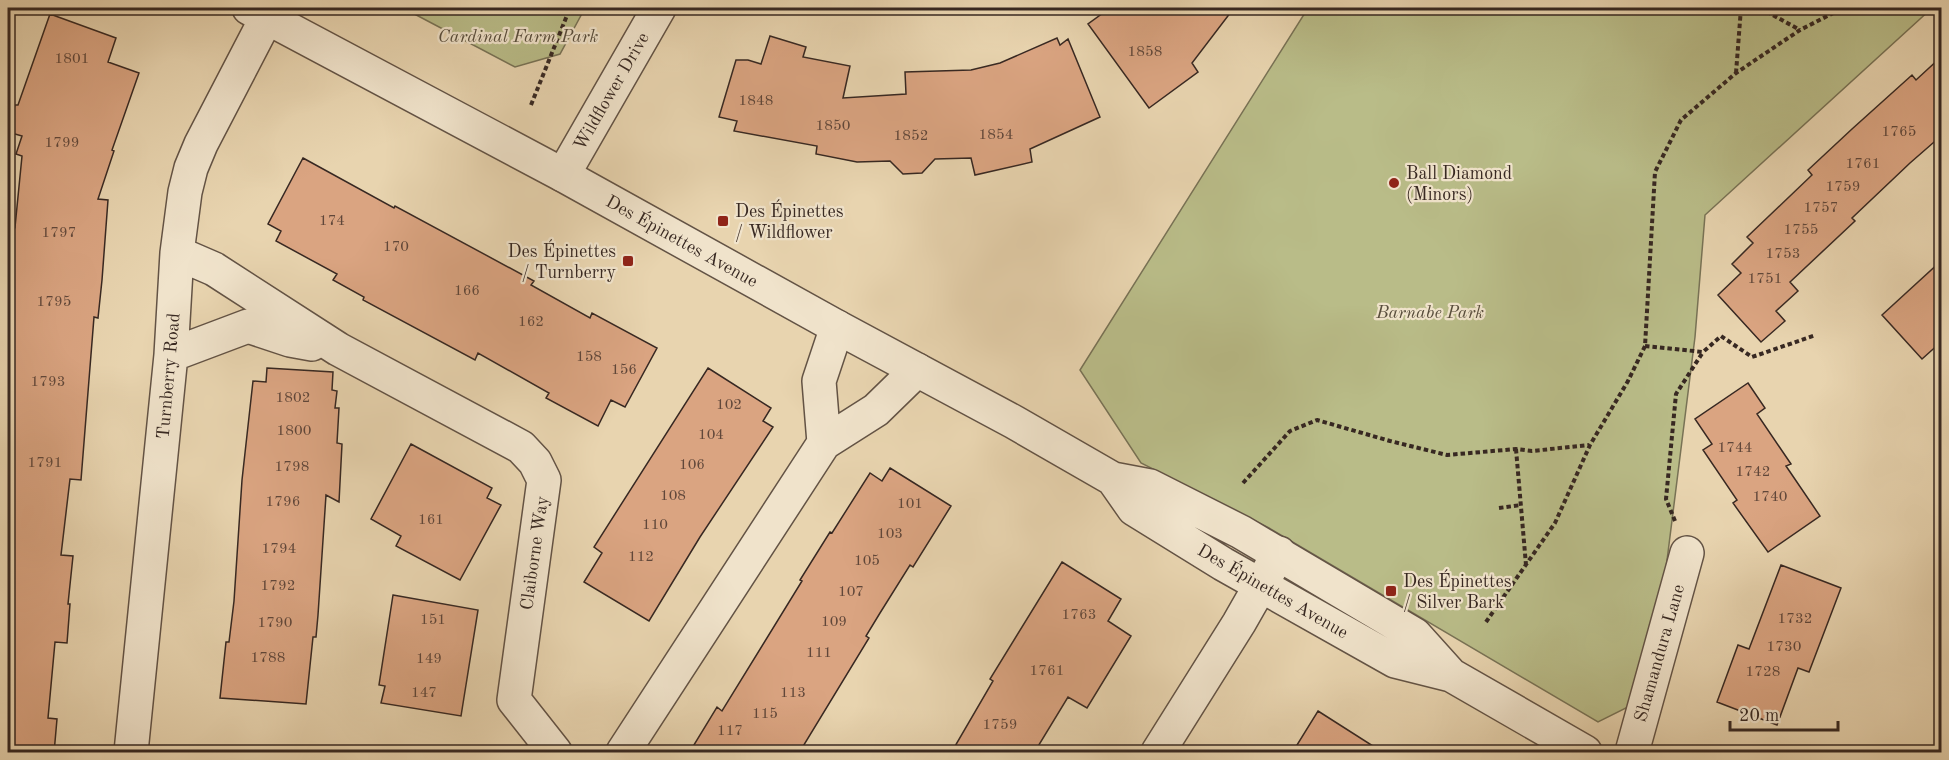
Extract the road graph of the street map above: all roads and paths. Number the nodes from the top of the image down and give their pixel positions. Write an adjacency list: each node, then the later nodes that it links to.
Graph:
1 (570, 8): 9 (path)
2 (659, 8): 10 (street, Wildflower Drive)
3 (1741, 8): 8 (path)
4 (1760, 8): 7 (path)
5 (1843, 8): 7 (path)
6 (258, 12): 10 (street, Des Épinettes Avenue); 11 (street, Turnberry Road)
7 (1800, 30): 8 (path)
8 (1736, 73): 14 (path)
9 (531, 105)
10 (563, 175): 12 (street, Des Épinettes Avenue)
11 (177, 254): 15 (street, Claiborne Way); 17 (street, Turnberry Road)
12 (837, 327): 18 (street, Des Épinettes Avenue); 19 (street)
13 (1816, 335): 16 (path)
14 (1645, 346): 16 (path); 20 (path)
15 (338, 349): 17 (street, Claiborne Way); 33 (street, Claiborne Way)
16 (1703, 352): 27 (path)
17 (171, 354): 32 (street, Turnberry Road)
18 (917, 370): 19 (street); 22 (street, Des Épinettes Avenue)
19 (824, 443): 34 (street)
20 (1590, 445): 21 (path); 28 (path)
21 (1516, 449): 23 (path); 24 (path)
22 (1113, 479): 26 (street, Des Épinettes Avenue); 29 (street, Des Épinettes Avenue)
23 (1243, 483)
24 (1521, 505): 25 (path); 28 (path)
25 (1499, 508)
26 (1279, 553): 29 (street); 31 (street, Des Épinettes Avenue)
27 (1687, 553): 37 (street, Shamandura Lane)
28 (1526, 566): 30 (path)
29 (1260, 585): 31 (street, Des Épinettes Avenue); 35 (street)
30 (1486, 622)
31 (1451, 675): 36 (street, Des Épinettes Avenue)
32 (131, 753)
33 (555, 753)
34 (623, 753)
35 (1158, 753)
36 (1585, 753)
37 (1632, 753)

